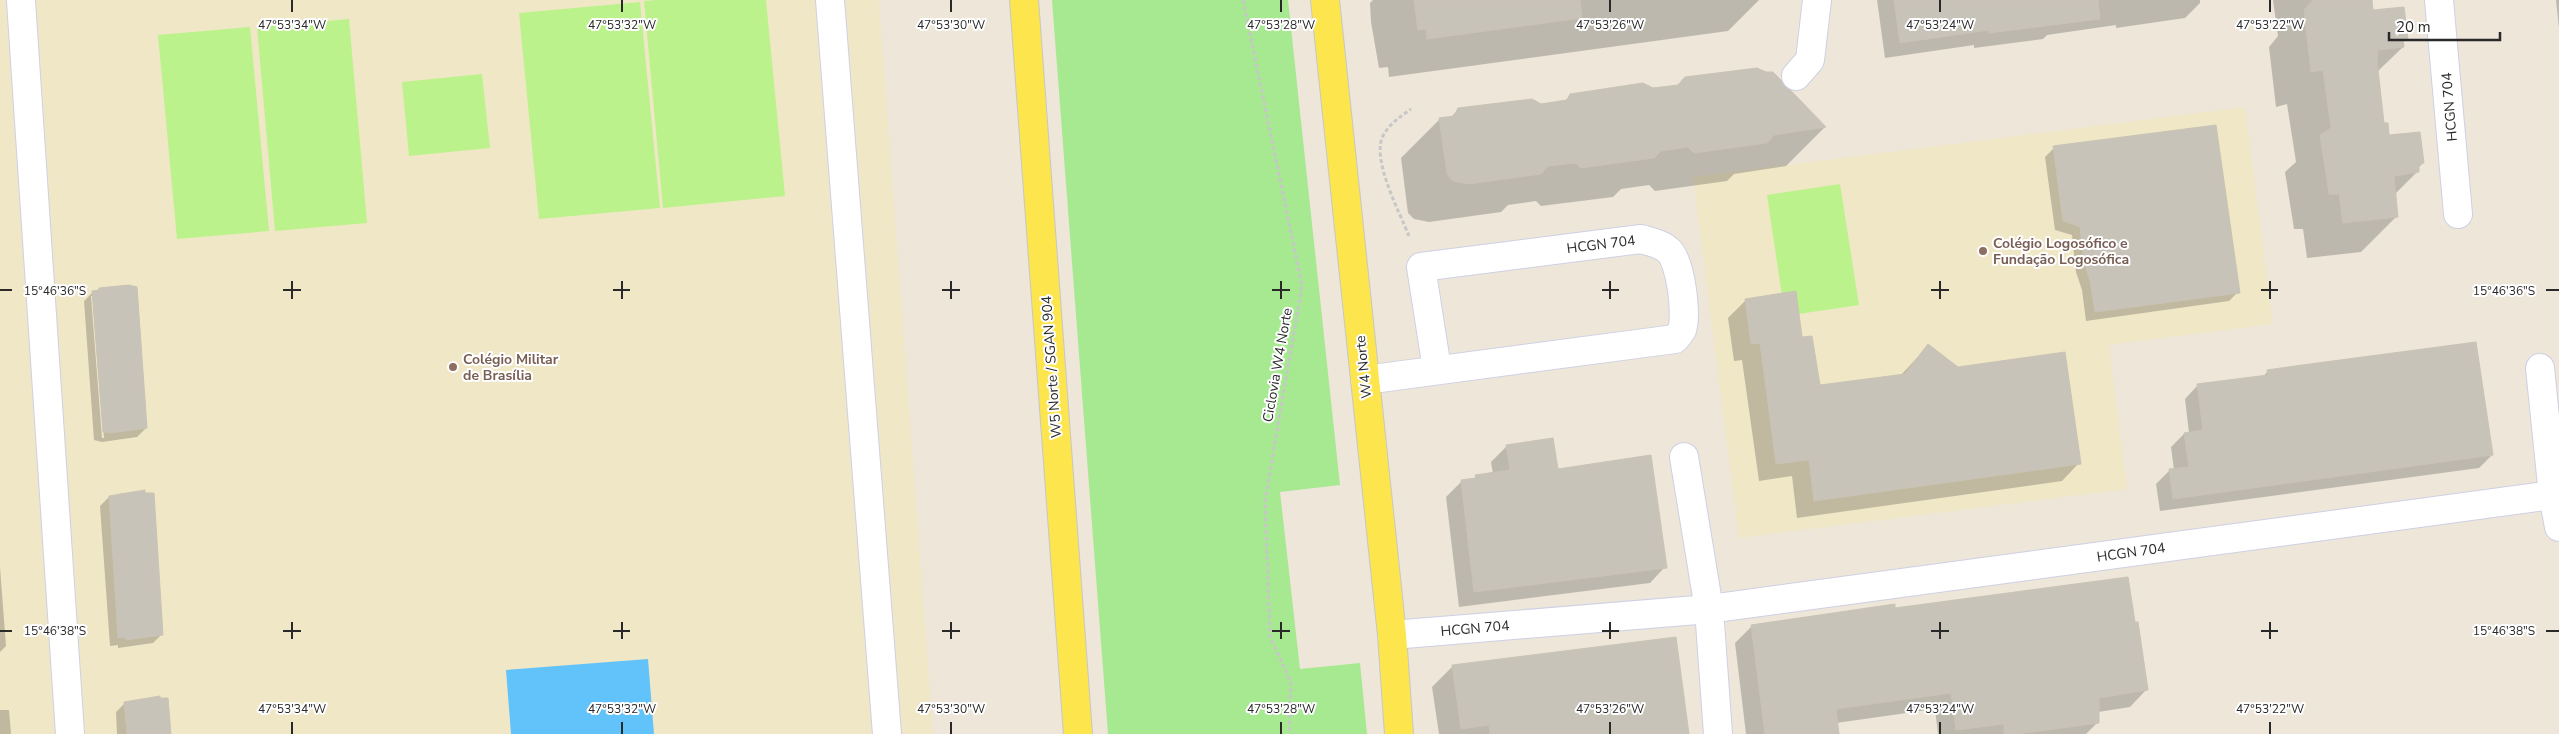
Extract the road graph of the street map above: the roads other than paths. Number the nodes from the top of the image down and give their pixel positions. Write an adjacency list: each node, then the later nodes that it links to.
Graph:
1 (27, 0): 7 (street)
2 (830, 0): 20 (street)
3 (1024, 0): 21 (main road, W5 Norte / SGAN 904)
4 (1325, 0): 13 (main road, W4 Norte)
5 (1817, 0): 9 (street)
6 (2439, 0): 10 (street, HCGN 704)
7 (21, 1): 8 (street); 19 (street)
8 (0, 3)
9 (1796, 76)
10 (2458, 214)
11 (2540, 368): 15 (street)
12 (1437, 370): 12 (street, HCGN 704); 13 (street, HCGN 704)
13 (1364, 380): 18 (main road, W4 Norte)
14 (1684, 457): 17 (street)
15 (2553, 495): 16 (street); 17 (street, HCGN 704)
16 (2559, 527)
17 (1709, 609): 18 (street, HCGN 704); 23 (street)
18 (1392, 635): 22 (main road, W4 Norte)
19 (70, 734)
20 (888, 734)
21 (1078, 734)
22 (1398, 734)
23 (1718, 734)

